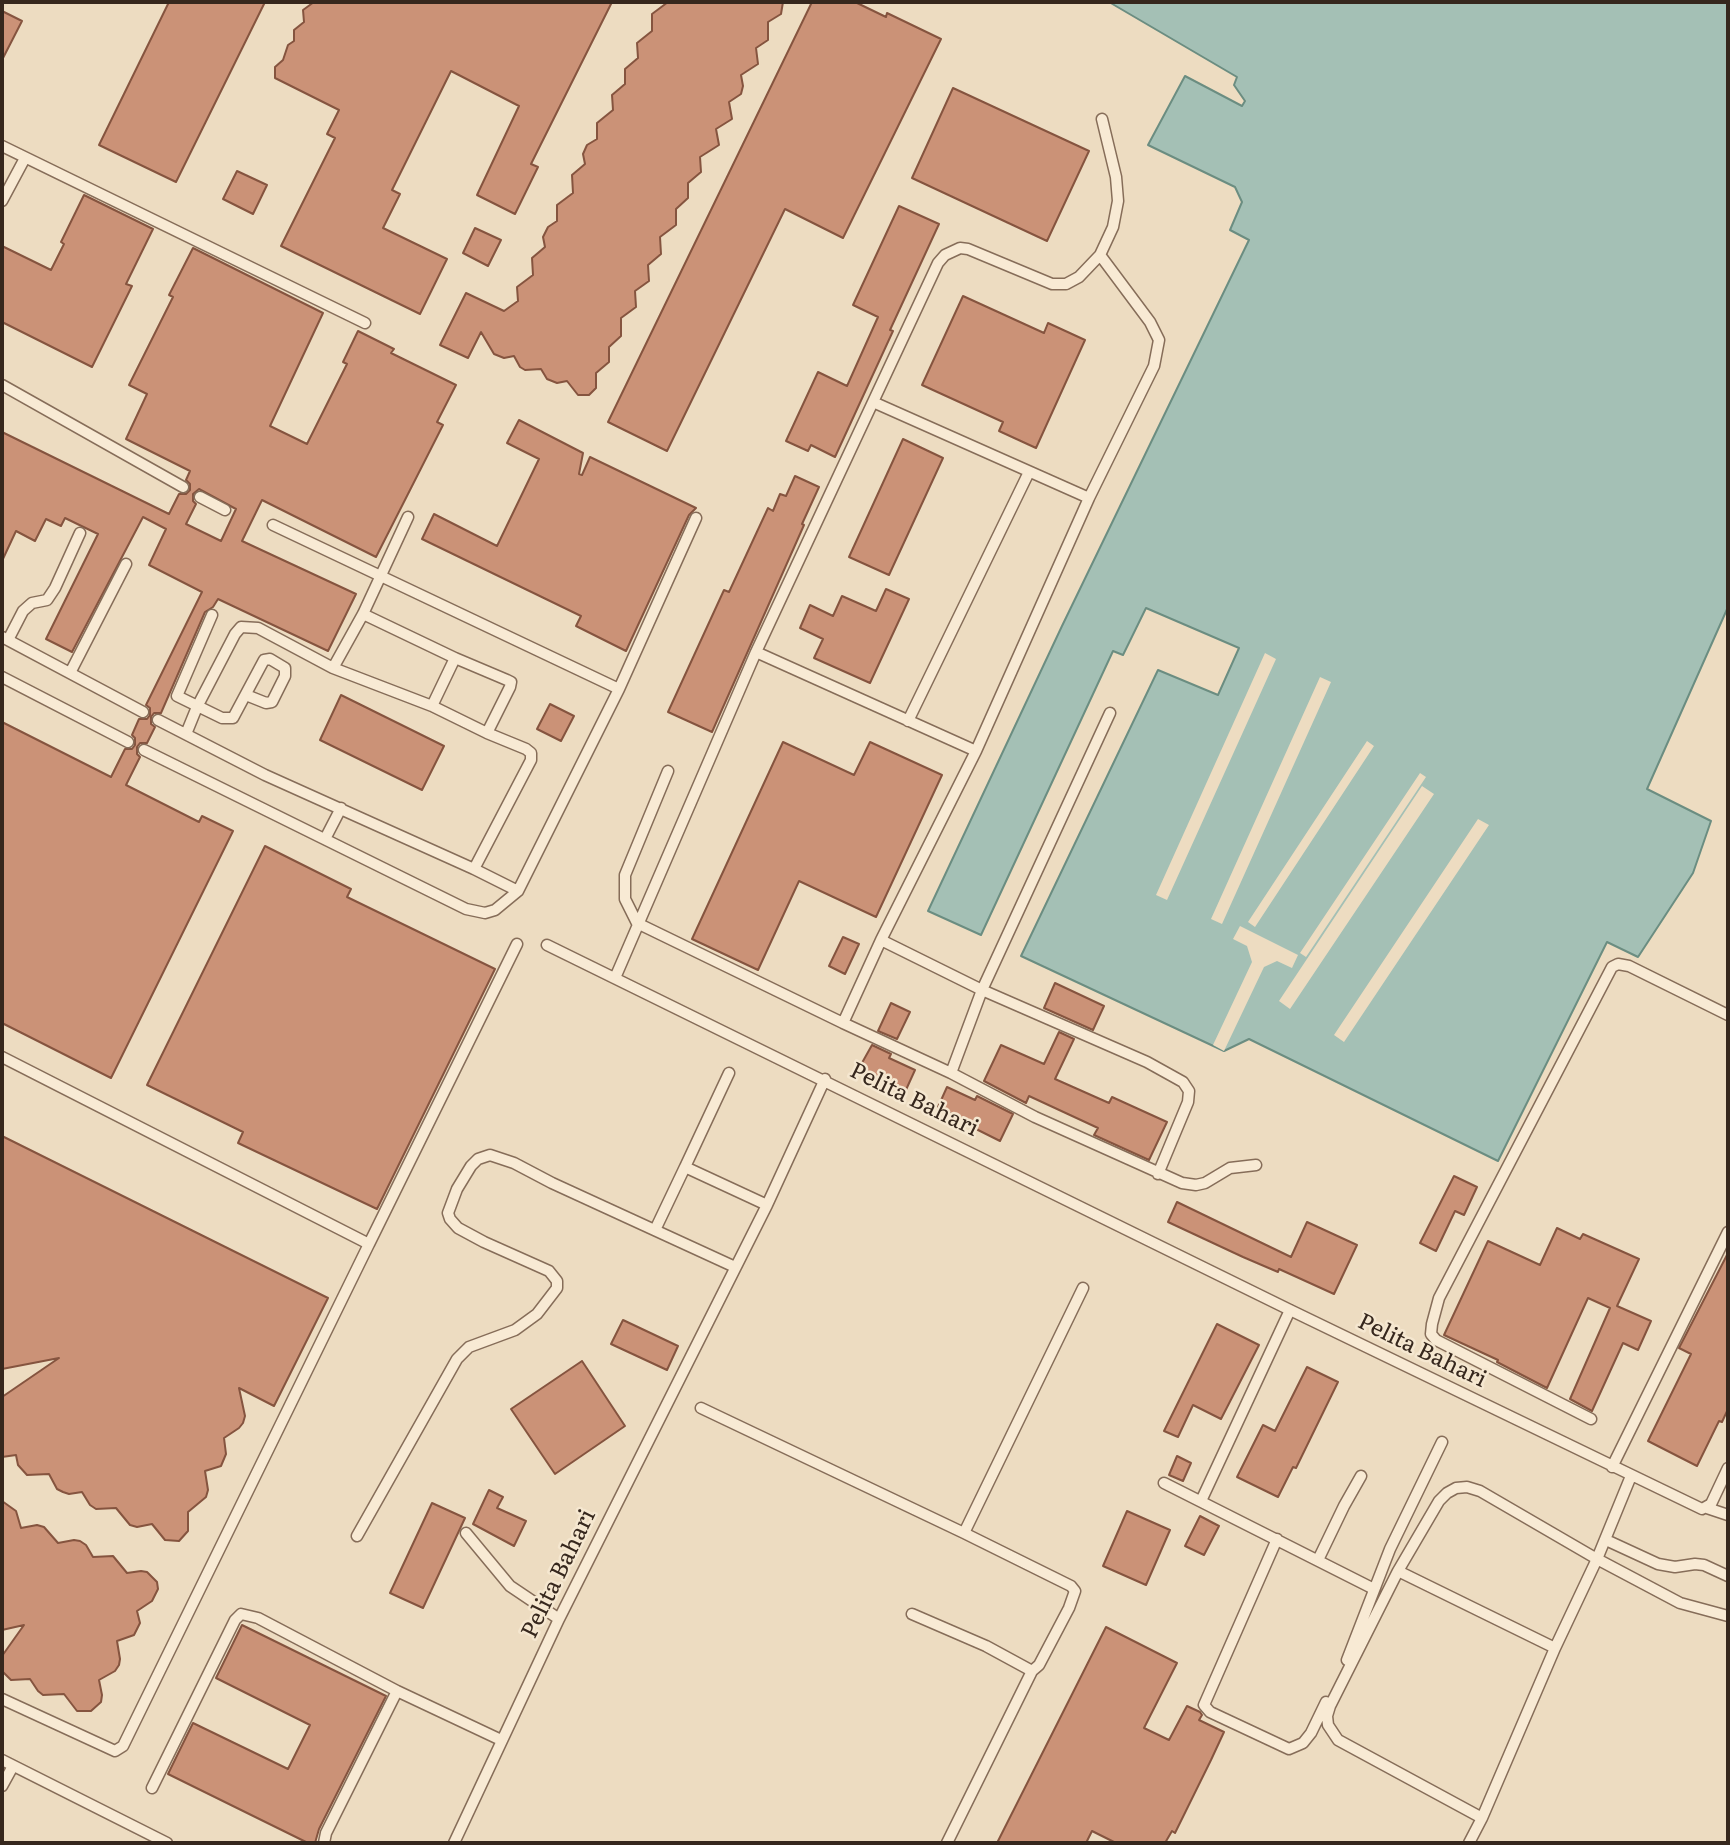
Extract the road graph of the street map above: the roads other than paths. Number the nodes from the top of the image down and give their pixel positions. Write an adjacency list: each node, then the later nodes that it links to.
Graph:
1 (1102, 119): 5 (lane)
2 (2, 146): 3 (lane)
3 (25, 158): 4 (lane); 6 (lane)
4 (2, 201)
5 (1100, 255): 8 (lane); 12 (lane)
6 (365, 323)
7 (2, 385): 10 (lane)
8 (873, 402): 9 (lane); 23 (lane)
9 (1029, 472): 12 (lane); 35 (lane)
10 (183, 486)
11 (200, 497): 13 (lane)
12 (1089, 498): 40 (lane)
13 (225, 510)
14 (408, 517): 19 (lane)
15 (696, 518): 28 (lane)
16 (273, 525): 19 (lane)
17 (80, 533): 22 (lane)
18 (127, 564): 26 (lane)
19 (379, 576): 20 (lane); 28 (lane)
20 (363, 614): 24 (lane); 25 (lane)
21 (212, 615): 31 (lane)
22 (5, 638): 26 (lane)
23 (756, 652): 35 (lane); 46 (lane)
24 (455, 658): 30 (lane); 36 (lane)
25 (333, 668): 30 (lane); 31 (lane)
26 (70, 673): 32 (lane)
27 (2, 677): 38 (lane)
28 (619, 689): 45 (lane)
29 (246, 695): 31 (lane)
30 (432, 706): 36 (lane)
31 (197, 707): 37 (lane)
32 (143, 712)
33 (1110, 713): 51 (lane)
34 (158, 720): 37 (lane)
35 (908, 720): 40 (lane)
36 (487, 733): 44 (lane)
37 (186, 734): 42 (lane)
38 (128, 742)
39 (144, 750): 43 (lane)
40 (975, 751): 47 (lane)
41 (668, 771): 46 (lane)
42 (341, 808): 43 (lane); 44 (lane)
43 (326, 839): 45 (lane)
44 (474, 869): 45 (lane)
45 (518, 891)
46 (637, 923): 50 (lane); 53 (lane)
47 (880, 940): 51 (lane); 53 (lane)
48 (517, 944): 64 (lane)
49 (547, 945): 50 (lane)
50 (615, 978): 57 (lane)
51 (982, 990): 56 (lane); 60 (lane)
52 (1728, 1015): 69 (lane)
53 (844, 1023): 56 (lane)
54 (2, 1057): 64 (lane)
55 (729, 1073): 59 (lane)
56 (951, 1073): 60 (lane)
57 (825, 1079): 61 (lane, Pelita Bahari); 67 (lane, Pelita Bahari)
58 (1256, 1165): 60 (lane)
59 (685, 1167): 61 (lane); 62 (lane)
60 (1158, 1174)
61 (767, 1205): 65 (lane, Pelita Bahari)
62 (655, 1230): 65 (lane); 81 (lane)
63 (1728, 1232): 71 (lane)
64 (369, 1244): 95 (lane)
65 (735, 1267): 91 (lane, Pelita Bahari)
66 (1083, 1288): 79 (lane)
67 (1290, 1310): 71 (lane, Pelita Bahari); 76 (lane)
68 (701, 1408): 79 (lane)
69 (1591, 1419)
70 (1442, 1442): 88 (lane)
71 (1612, 1467): 74 (lane, Pelita Bahari)
72 (1728, 1468): 77 (lane)
73 (1361, 1476): 85 (lane)
74 (1632, 1476): 77 (lane, Pelita Bahari); 83 (lane)
75 (1164, 1483): 76 (lane)
76 (1201, 1501): 82 (lane)
77 (1707, 1508): 78 (lane, Pelita Bahari)
78 (1728, 1515)
79 (964, 1533): 93 (lane)
80 (466, 1534): 91 (lane)
81 (357, 1536)
82 (1277, 1539): 85 (lane); 88 (lane)
83 (1605, 1540): 84 (lane); 87 (lane)
84 (1597, 1559): 86 (lane); 90 (lane); 92 (lane)
85 (1318, 1560): 88 (lane)
86 (1398, 1572): 92 (lane); 101 (lane)
87 (1728, 1576)
88 (1374, 1589)
89 (912, 1614): 93 (lane)
90 (1728, 1616)
91 (559, 1619): 96 (lane, Pelita Bahari)
92 (1555, 1648): 101 (lane)
93 (1032, 1671): 105 (lane)
94 (397, 1691): 96 (lane); 100 (lane); 103 (lane)
95 (2, 1699)
96 (501, 1740): 104 (lane, Pelita Bahari)
97 (2, 1760): 98 (lane)
98 (13, 1766): 99 (lane); 102 (lane)
99 (2, 1786)
100 (152, 1788)
101 (1482, 1818): 106 (lane)
102 (167, 1843)
103 (324, 1843)
104 (454, 1843)
105 (947, 1843)
106 (1469, 1843)

